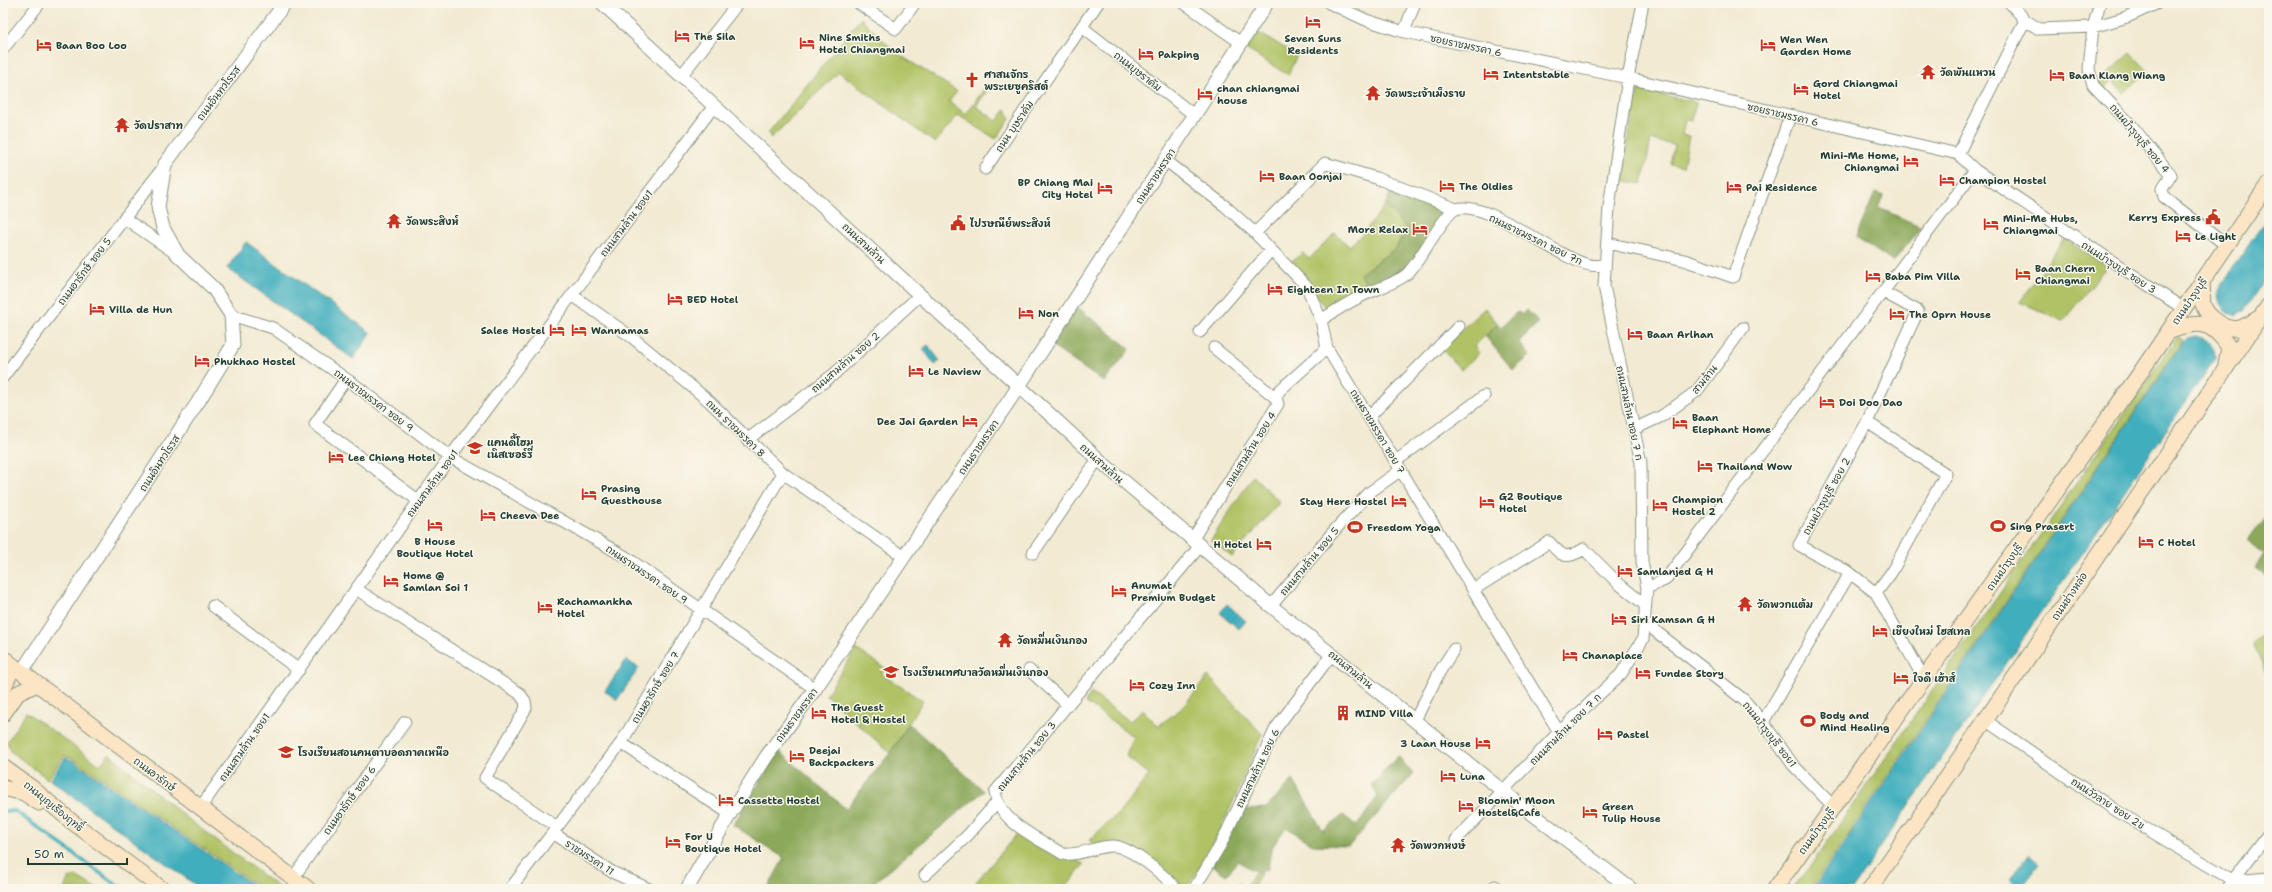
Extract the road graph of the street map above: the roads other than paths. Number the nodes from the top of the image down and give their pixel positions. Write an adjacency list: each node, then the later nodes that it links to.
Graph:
1 (40, 3): 21 (street)
2 (285, 3): 29 (street, ถนนอินทวโรรส)
3 (602, 3): 22 (street, ถนนสามล้าน)
4 (738, 3): 22 (street)
5 (858, 3): 6 (street)
6 (915, 3)
7 (1098, 3): 17 (street, ถนน บุษราคัม)
8 (1184, 3): 20 (street)
9 (1267, 3): 20 (street, ถนนราชมรรคา)
10 (1329, 3): 19 (street, ซอยราชมรรคา 6)
11 (1415, 3): 19 (street)
12 (1643, 3): 23 (street, ถนนสามล้าน ซอย 7 ก)
13 (2010, 3): 16 (street)
14 (2100, 3): 18 (street)
15 (2158, 3): 18 (street)
16 (2025, 20): 18 (street); 27 (street)
17 (1082, 27): 25 (street, ถนนบุษราคัม); 30 (street, ถนน บุษราคัม)
18 (2093, 28): 37 (street, ถนนบำรุงบุรี ซอย 4)
19 (1404, 32): 23 (street, ซอยราชมรรคา 6)
20 (1241, 43): 25 (street, ถนนราชมรรคา)
21 (3, 49)
22 (682, 76): 24 (street, ถนนสามล้าน)
23 (1628, 78): 26 (street, ซอยราชมรรคา 6); 36 (street, ถนนสามล้าน ซอย 7 ก)
24 (714, 106): 43 (street, ถนนสามล้าน ซอย1); 44 (street, ถนนสามล้าน)
25 (1194, 115): 28 (street, ถนนราชมรรคา)
26 (1790, 116): 27 (street, ซอยราชมรรคา 6); 36 (street)
27 (1958, 154): 31 (street, ถนนบำรุงบุรี ซอย 3)
28 (1166, 160): 35 (street, ถนนราชมรรคา ซอย 7); 59 (street, ถนนราชมรรคา)
29 (165, 164): 34 (street, ถนนอารักษ์ ซอย 5); 39 (street, ถนนอินทวโรรส)
30 (985, 169)
31 (1975, 170): 42 (street); 46 (street, ถนนบำรุงบุรี ซอย 3)
32 (2269, 183): 37 (main road, ถนนบำรุงบุรี)
33 (1456, 209): 35 (street, ถนนราชมรรคา ซอย 7ก); 40 (street, ถนนราชมรรคา ซอย 7ก); 49 (street)
34 (124, 218): 39 (street, ถนนอินทวโรรส); 57 (street, ถนนอารักษ์ ซอย 5)
35 (1255, 233): 38 (street, ถนนราชมรรคา ซอย 7)
36 (1607, 243): 40 (street, ถนนสามล้าน ซอย 7 ก)
37 (2227, 246): 41 (main road, ถนนบำรุงบุรี)
38 (1271, 250): 49 (street, ถนนราชมรรคา ซอย 7); 52 (street)
39 (178, 255): 47 (street, ถนนอินทวโรรส)
40 (1605, 265): 64 (street, ถนนสามล้าน ซอย 7 ก)
41 (2202, 282): 46 (main road, ถนนบำรุงบุรี); 48 (main road)
42 (1883, 292): 63 (street, ถนนบำรุงบุรี ซอย 2); 75 (street)
43 (572, 295): 65 (street, ถนน ราชมรรคา 8); 66 (street, ถนนสามล้าน ซอย1)
44 (920, 295): 59 (street, ถนนสามล้าน); 65 (street, ถนนสามล้าน ซอย 2)
45 (2269, 305): 48 (main road, ถนนช่างหล่อ)
46 (2184, 309): 53 (main road, ถนนบำรุงบุรี)
47 (231, 315): 58 (street, ถนนราชมรรคา ซอย 9); 89 (street, ถนนอินทวโรรส)
48 (2260, 318): 56 (main road, ถนนช่างหล่อ)
49 (1321, 320): 55 (street, ถนนราชมรรคา ซอย 7)
50 (1458, 326): 62 (street)
51 (1743, 328): 64 (street, สามล้าน)
52 (1200, 332)
53 (2168, 332): 56 (main road); 90 (main road, ถนนบำรุงบุรี)
54 (1214, 348): 61 (street)
55 (1327, 348): 61 (street, ถนนสามล้าน ซอย 4); 62 (street, ถนนราชมรรคา ซอย 7)
56 (2226, 366): 97 (main road, ถนนช่างหล่อ)
57 (3, 377)
58 (346, 379): 66 (street, ถนนราชมรรคา ซอย 9); 70 (street)
59 (1020, 386): 67 (street, ถนนสามล้าน); 73 (street, ถนนราชมรรคา)
60 (1484, 396): 68 (street, ถนนสามล้าน ซอย 5)
61 (1276, 398): 71 (street, ถนนสามล้าน ซอย 4)
62 (1369, 417): 68 (street, ถนนราชมรรคา ซอย 7)
63 (1867, 422): 74 (street, ถนนบำรุงบุรี ซอย 2); 78 (street)
64 (1634, 429): 75 (street, ถนนสามล้าน ซอย 7 ก)
65 (747, 440): 69 (street, ถนน ราชมรรคา 8)
66 (450, 457): 70 (street, ถนนสามล้าน ซอย1); 82 (street, ถนนราชมรรคา ซอย 9)
67 (1098, 460): 71 (street, ถนนสามล้าน); 72 (street)
68 (1399, 466): 77 (street, ถนนราชมรรคา ซอย 7); 81 (street, ถนนสามล้าน ซอย 5)
69 (783, 473): 73 (street, ถนน ราชมรรคา 8); 82 (street, ถนนอารักษ์ ซอย 7)
70 (419, 501): 76 (street, ถนนสามล้าน ซอย1)
71 (1196, 543): 81 (street, ถนนสามล้าน); 94 (street, ถนนสามล้าน ซอย 3)
72 (1033, 553)
73 (904, 557): 93 (street, ถนนราชมรรคา)
74 (1850, 573): 78 (street, ถนนบำรุงบุรี ซอย 2); 99 (street)
75 (1647, 588): 79 (street, ถนนสามล้าน ซอย 7 ก)
76 (356, 589): 87 (street, ถนนสามล้าน ซอย1); 110 (street, ราชมรรคา 11)
77 (1474, 590): 79 (street); 100 (street, ถนนราชมรรคา ซอย 7)
78 (1876, 593): 90 (street, ถนนบำรุงบุรี ซอย 2)
79 (1645, 605): 83 (street, ถนนสามล้าน ซอย 7 ก)
80 (213, 606): 87 (street)
81 (1271, 606): 85 (street, ถนนสามล้าน)
82 (701, 611): 93 (street, ถนนราชมรรคา ซอย 9); 101 (street, ถนนอารักษ์ ซอย 7)
83 (1645, 623): 99 (street, ถนนบำรุงบุรี ซอย1); 100 (street, ถนนสามล้าน ซอย 7 ก)
84 (1454, 649): 96 (street)
85 (1332, 654): 96 (street, ถนนสามล้าน); 123 (street, ถนนสามล้าน ซอย 6)
86 (6, 659): 89 (main road, ถนนอารักษ์); 92 (main road)
87 (299, 670): 107 (street, ถนนสามล้าน ซอย1)
88 (1029, 670): 94 (street)
89 (22, 671): 91 (main road, ถนนอารักษ์)
90 (1924, 679): 106 (main road, ถนนบำรุงบุรี)
91 (37, 684): 95 (main road); 107 (main road, ถนนอารักษ์)
92 (3, 689)
93 (815, 689): 108 (street, ถนนราชมรรคา)
94 (1068, 705): 105 (street, ถนนสามล้าน ซอย 3)
95 (3, 714)
96 (1415, 720): 104 (street, ถนนสามล้าน)
97 (1985, 720): 116 (street, ถนนวัวลาย ซอย 2ข); 126 (main road, ถนนช่างหล่อ)
98 (405, 722): 114 (street, ถนนอารักษ์ ซอย 6)
99 (1763, 722): 106 (street, ถนนบำรุงบุรี ซอย1)
100 (1560, 732): 104 (street, ถนนสามล้าน ซอย 7 ก)
101 (621, 743): 108 (street); 110 (street, ถนนอารักษ์ ซอย 7)
102 (3, 767): 109 (main road, ถนนบุญเรืองฤทธิ์)
103 (3, 788): 109 (main road)
104 (1504, 792): 112 (street, ถนนสามล้าน ซอย 7 ก); 124 (street, ถนนสามล้าน)
105 (996, 803): 113 (street); 122 (street, ถนนสามล้าน ซอย 3)
106 (1834, 807): 125 (main road, ถนนบำรุงบุรี)
107 (200, 808): 114 (main road, ถนนอารักษ์)
108 (730, 814): 121 (street, ถนนราชมรรคา)
109 (71, 822): 117 (main road, ถนนบุญเรืองฤทธิ์)
110 (555, 830): 119 (street, ถนนอารักษ์ ซอย 7); 120 (street, ราชมรรคา 11)
111 (2269, 832): 116 (street)
112 (1456, 840)
113 (925, 875)
114 (293, 878): 118 (main road, ถนนอารักษ์)
115 (2269, 878): 116 (street)
116 (2230, 885)
117 (162, 889)
118 (308, 889)
119 (510, 889)
120 (649, 889)
121 (687, 889)
122 (1176, 889)
123 (1194, 889)
124 (1631, 889)
125 (1774, 889)
126 (1870, 889)

